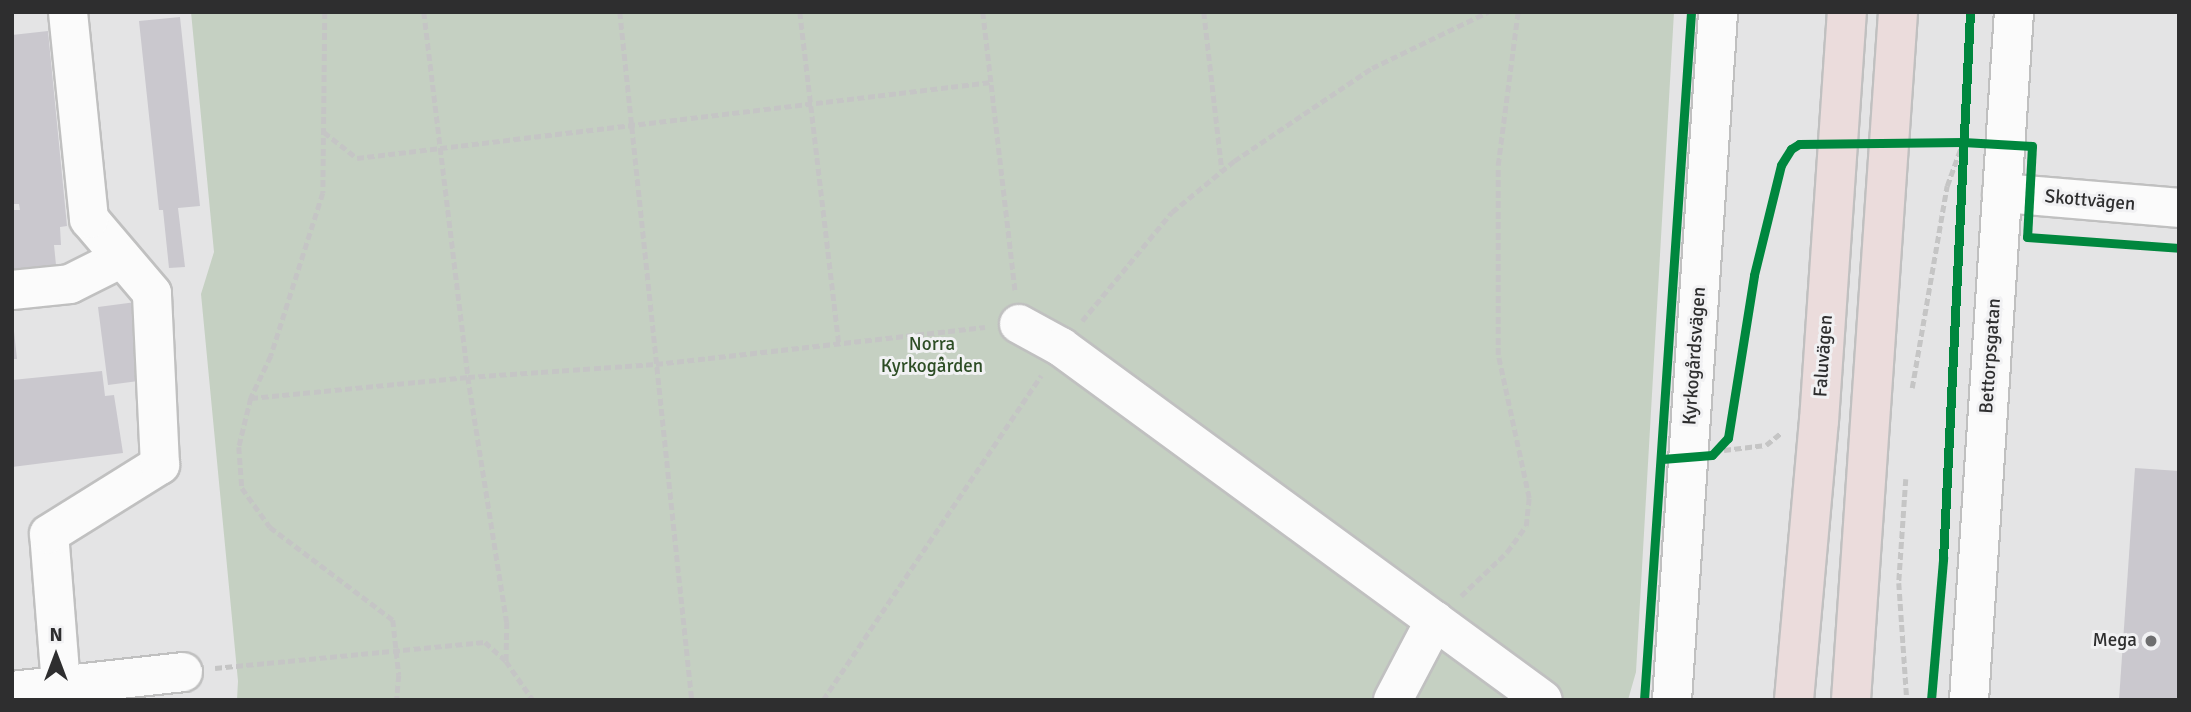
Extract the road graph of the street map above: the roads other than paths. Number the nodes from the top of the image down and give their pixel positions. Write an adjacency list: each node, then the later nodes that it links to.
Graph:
1 (68, 12): 8 (street)
2 (1718, 12): 17 (street, Kyrkogårdsvägen)
3 (1847, 12): 18 (highway, Faluvägen)
4 (1898, 12): 19 (highway)
5 (2014, 12): 6 (street, Bettorpsgatan)
6 (2002, 193): 7 (street, Skottvägen); 20 (street, Bettorpsgatan)
7 (2179, 208)
8 (122, 258): 9 (street); 13 (street)
9 (12, 290)
10 (1019, 324): 11 (street)
11 (1435, 620): 15 (street); 16 (street)
12 (183, 672): 13 (street)
13 (61, 685): 14 (street)
14 (12, 691)
15 (1392, 700)
16 (1543, 700)
17 (1672, 700)
18 (1794, 700)
19 (1851, 700)
20 (1969, 700)

